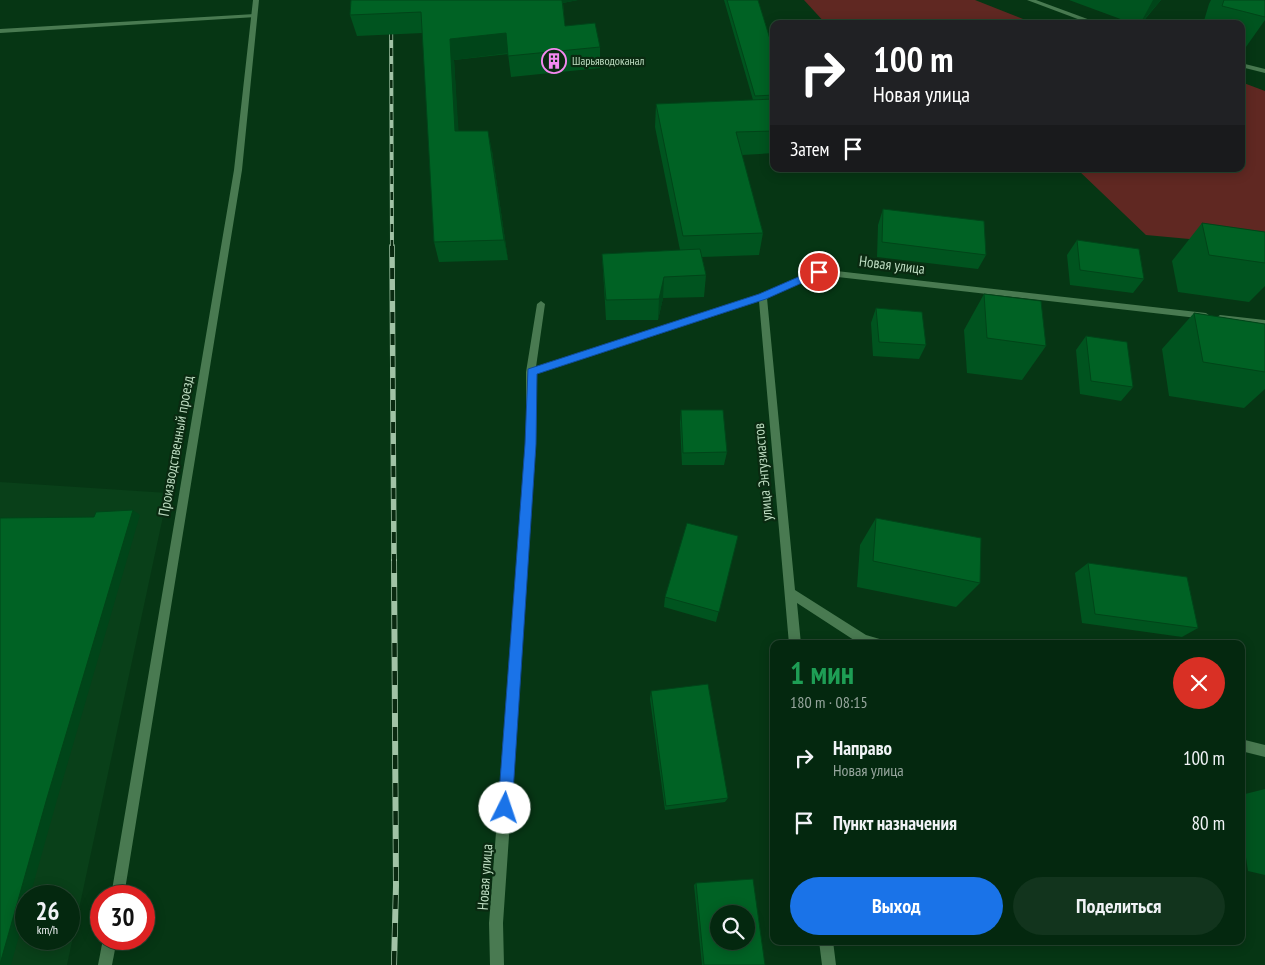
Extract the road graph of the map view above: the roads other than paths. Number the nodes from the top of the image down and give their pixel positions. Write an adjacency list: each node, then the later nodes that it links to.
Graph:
1 (256, 0): 3 (street, Производственный проезд)
2 (1030, 0): 4 (street)
3 (255, 16): 5 (street); 17 (street, Производственный проезд)
4 (1087, 20)
5 (0, 31)
6 (1245, 66): 7 (street)
7 (1265, 71)
8 (763, 296): 10 (street, Новая улица); 11 (street, Новая улица); 12 (street, улица Энтузиастов)
9 (541, 304): 11 (street, Новая улица)
10 (1265, 323)
11 (532, 372): 21 (street, Новая улица)
12 (790, 593): 13 (street, улица Энтузиастов); 14 (street)
13 (795, 640)
14 (864, 640)
15 (1245, 746): 16 (street)
16 (1265, 751)
17 (119, 885)
18 (826, 945): 22 (street)
19 (108, 950): 20 (street)
20 (105, 965)
21 (497, 965)
22 (829, 965)

